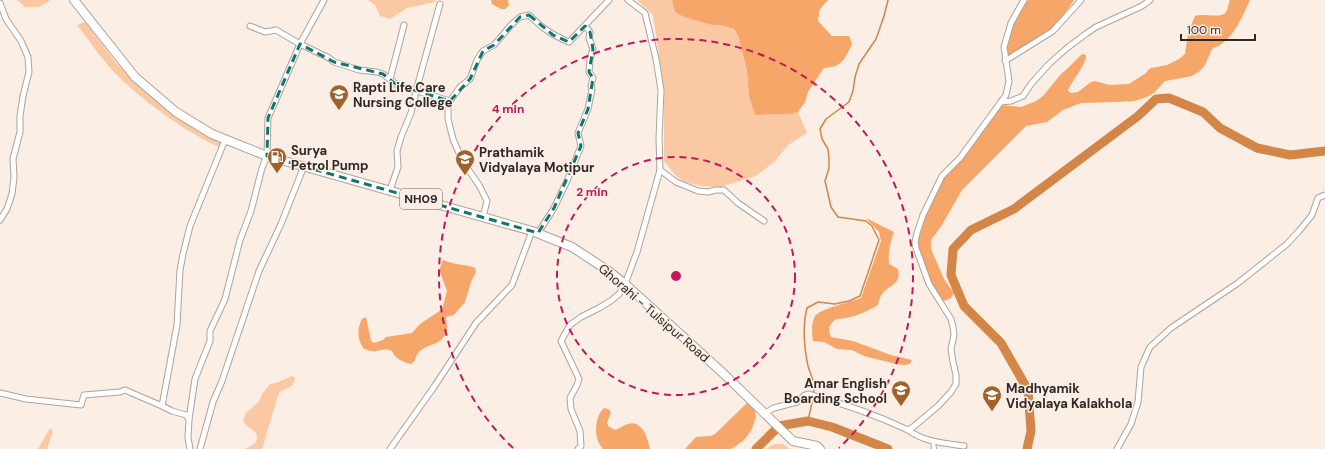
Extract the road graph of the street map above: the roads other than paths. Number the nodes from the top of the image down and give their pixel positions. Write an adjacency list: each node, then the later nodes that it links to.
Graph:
1 (74, 0): 19 (main road, Ghorahi - Tulsipur Road / NH09)
2 (324, 0): 13 (street)
3 (609, 0): 12 (street)
4 (628, 0): 22 (street)
5 (1024, 0): 14 (street)
6 (1081, 0): 14 (street)
7 (1150, 0): 18 (street)
8 (0, 3): 26 (street)
9 (440, 4): 16 (street)
10 (404, 25): 15 (street)
11 (250, 26): 13 (street)
12 (585, 26): 17 (street); 28 (street)
13 (300, 44): 15 (street); 20 (street)
14 (1005, 61): 18 (street)
15 (390, 79): 16 (street)
16 (416, 91): 17 (street); 23 (street)
17 (450, 101): 25 (street)
18 (1001, 102): 34 (street)
19 (225, 140): 20 (main road, Ghorahi - Tulsipur Road / NH09); 31 (street)
20 (267, 156): 21 (main road, Ghorahi - Tulsipur Road / NH09); 33 (street)
21 (304, 166): 23 (main road, Ghorahi - Tulsipur Road / NH09); 38 (street)
22 (660, 170): 27 (street); 29 (street)
23 (390, 190): 25 (main road, Ghorahi - Tulsipur Road / NH09)
24 (1325, 195): 43 (street)
25 (483, 217): 28 (main road, Ghorahi - Tulsipur Road / NH09)
26 (0, 220)
27 (764, 221)
28 (535, 232): 29 (main road, Ghorahi - Tulsipur Road / NH09); 39 (street)
29 (625, 284): 32 (main road, Ghorahi - Tulsipur Road / NH09); 40 (street)
30 (0, 393): 31 (street)
31 (162, 406): 33 (street)
32 (765, 413): 34 (street); 41 (main road, NH09)
33 (189, 419): 37 (street)
34 (908, 430): 35 (street)
35 (932, 441): 36 (street); 42 (street)
36 (964, 446)
37 (190, 449)
38 (200, 449)
39 (390, 449)
40 (578, 449)
41 (820, 449)
42 (934, 449)
43 (1117, 449)

